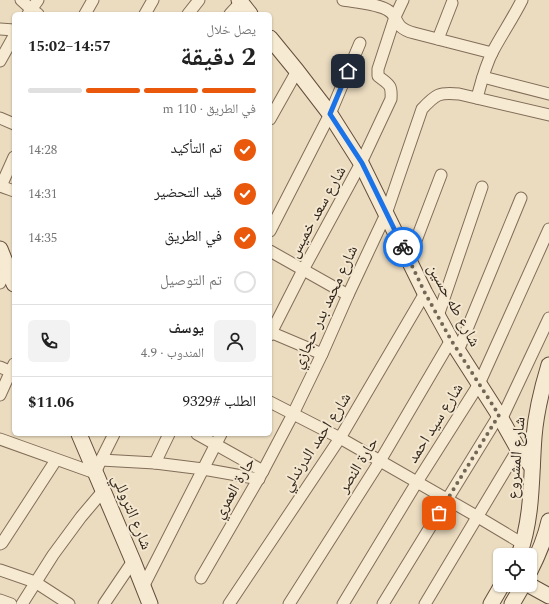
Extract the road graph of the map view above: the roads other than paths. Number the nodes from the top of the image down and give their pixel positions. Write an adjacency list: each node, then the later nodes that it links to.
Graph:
1 (21, 0): 11 (street)
2 (38, 0): 11 (street)
3 (92, 0): 12 (street)
4 (152, 0): 13 (street)
5 (198, 0): 14 (street)
6 (343, 0): 17 (street)
7 (403, 0): 17 (street)
8 (522, 0): 24 (street)
9 (240, 1): 15 (street); 16 (street)
10 (452, 3): 20 (street)
11 (32, 12)
12 (86, 12)
13 (146, 12)
14 (189, 12)
15 (232, 12)
16 (248, 12)
17 (395, 17): 20 (street); 36 (street, شارع سعد خميس)
18 (0, 29): 19 (street)
19 (12, 30)
20 (438, 39): 24 (street)
21 (12, 40): 25 (street)
22 (272, 40): 26 (street, شارع طه حسين)
23 (360, 43): 30 (street)
24 (492, 53): 27 (street)
25 (0, 61)
26 (297, 71): 30 (street, شارع طه حسين); 31 (street)
27 (483, 77): 28 (street); 29 (street)
28 (549, 94)
29 (477, 98): 32 (street, شارع محمد بدر حجازي); 42 (street, شارع محمد بدر حجازي)
30 (330, 114): 36 (street, شارع طه حسين); 43 (street)
31 (272, 115)
32 (549, 115)
33 (0, 118): 34 (street)
34 (12, 123)
35 (12, 162): 38 (street)
36 (362, 163): 42 (street, شارع طه حسين); 49 (street, شارع سعد خميس)
37 (441, 175): 47 (street)
38 (1, 186): 40 (street)
39 (482, 187): 54 (street)
40 (12, 190)
41 (521, 198): 58 (street, حارة النصر)
42 (386, 214): 47 (street, شارع طه حسين); 53 (street, شارع محمد بدر حجازي)
43 (272, 227)
44 (549, 229): 64 (street, شارع سيد احمد)
45 (0, 250): 48 (street)
46 (272, 252): 49 (street)
47 (409, 260): 52 (street, شارع طه حسين)
48 (10, 263): 50 (street); 51 (street)
49 (303, 270): 53 (street); 56 (street, شارع سعد خميس)
50 (12, 274)
51 (0, 283)
52 (425, 293): 54 (street, شارع طه حسين); 74 (street, شارع احمد الدرندلي)
53 (348, 295): 59 (street, شارع محمد بدر حجازي)
54 (438, 316): 58 (street, شارع طه حسين)
55 (549, 318): 68 (street)
56 (272, 329)
57 (272, 334): 59 (street)
58 (455, 345): 64 (street, شارع طه حسين); 79 (street, حارة النصر)
59 (322, 354): 67 (street, شارع محمد بدر حجازي)
60 (549, 365): 82 (street, شارع المشروع)
61 (0, 367): 62 (street)
62 (12, 369)
63 (12, 371): 65 (street)
64 (478, 384): 68 (street, شارع طه حسين); 85 (street, شارع سيد احمد)
65 (0, 395)
66 (272, 403): 67 (street)
67 (293, 414): 74 (street); 84 (street, حارة العمري)
68 (500, 417): 77 (street, شارع طه حسين); 87 (street)
69 (80, 436): 81 (street, شارع التروللي)
70 (113, 436): 81 (street)
71 (168, 436): 80 (street)
72 (201, 436): 76 (street)
73 (220, 436): 76 (street)
74 (340, 438): 79 (street); 110 (street, شارع احمد الدرندلي)
75 (0, 440): 78 (street)
76 (215, 444): 83 (street); 84 (street)
77 (518, 449): 82 (street, شارع طه حسين); 88 (street)
78 (56, 460): 81 (street); 91 (street)
79 (380, 461): 85 (street); 111 (street, حارة النصر)
80 (155, 463): 81 (street); 83 (street)
81 (98, 466): 86 (street, شارع التروللي)
82 (532, 467): 93 (street, شارع المشروع)
83 (203, 469): 84 (street); 99 (street)
84 (261, 475): 97 (street, حارة العمري)
85 (417, 482): 87 (street); 112 (street, شارع سيد احمد)
86 (103, 491): 95 (street, شارع التروللي); 98 (street)
87 (447, 500): 88 (street); 113 (street)
88 (478, 517): 92 (street); 114 (street)
89 (549, 521): 90 (street)
90 (547, 540): 94 (street)
91 (0, 544)
92 (518, 548)
93 (521, 548)
94 (537, 557)
95 (133, 560): 99 (street, شارع التروللي); 108 (street)
96 (0, 570): 98 (street)
97 (201, 578)
98 (35, 582): 106 (street); 107 (street)
99 (143, 586): 109 (street, شارع التروللي)
100 (537, 589): 103 (street)
101 (498, 592): 115 (street)
102 (519, 592): 116 (street)
103 (549, 596)
104 (0, 600): 105 (street)
105 (11, 604)
106 (22, 604)
107 (69, 604)
108 (104, 604)
109 (150, 604)
110 (229, 604)
111 (289, 604)
112 (343, 604)
113 (383, 604)
114 (425, 604)
115 (491, 604)
116 (512, 604)

